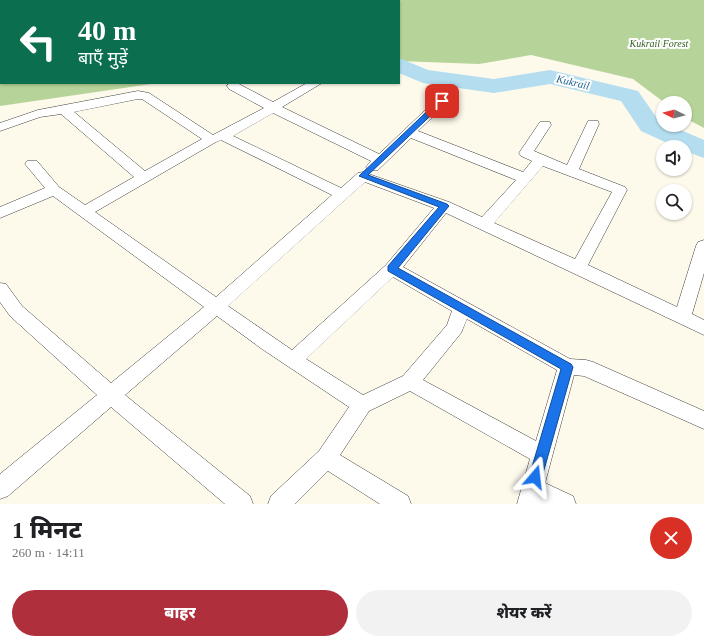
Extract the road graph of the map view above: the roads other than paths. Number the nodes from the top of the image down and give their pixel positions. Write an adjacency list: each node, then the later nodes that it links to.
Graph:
1 (314, 84): 4 (street)
2 (233, 86): 4 (street)
3 (442, 101): 9 (street)
4 (274, 108): 10 (street); 11 (street)
5 (64, 110): 8 (street); 10 (street); 16 (street)
6 (593, 124): 14 (street)
7 (545, 125): 12 (street)
8 (0, 127)
9 (409, 132): 11 (street); 17 (street)
10 (217, 138): 16 (street); 19 (street)
11 (380, 160): 15 (street)
12 (542, 160): 14 (street); 17 (street)
13 (32, 164): 18 (street)
14 (571, 171): 25 (street)
15 (363, 176): 19 (street); 20 (street)
16 (144, 178): 21 (street)
17 (525, 178): 23 (street)
18 (54, 190): 21 (street); 22 (street)
19 (341, 194): 28 (street)
20 (444, 206): 23 (street); 26 (street)
21 (84, 212): 28 (street)
22 (0, 213)
23 (484, 225): 25 (street)
24 (704, 246): 30 (street)
25 (578, 268): 30 (street)
26 (392, 269): 29 (street); 32 (street)
27 (0, 289): 35 (street)
28 (216, 307): 32 (street); 35 (street)
29 (462, 308): 33 (street); 34 (street)
30 (682, 318): 31 (street)
31 (704, 328)
32 (293, 360): 36 (street)
33 (567, 367): 37 (street); 38 (street)
34 (410, 382): 36 (street); 38 (street)
35 (110, 395): 40 (street); 42 (street)
36 (362, 405): 39 (street)
37 (704, 420)
38 (542, 456): 41 (street)
39 (326, 458): 43 (street); 44 (street)
40 (0, 488)
41 (530, 496): 45 (street)
42 (242, 504)
43 (280, 504)
44 (400, 504)
45 (565, 504)

